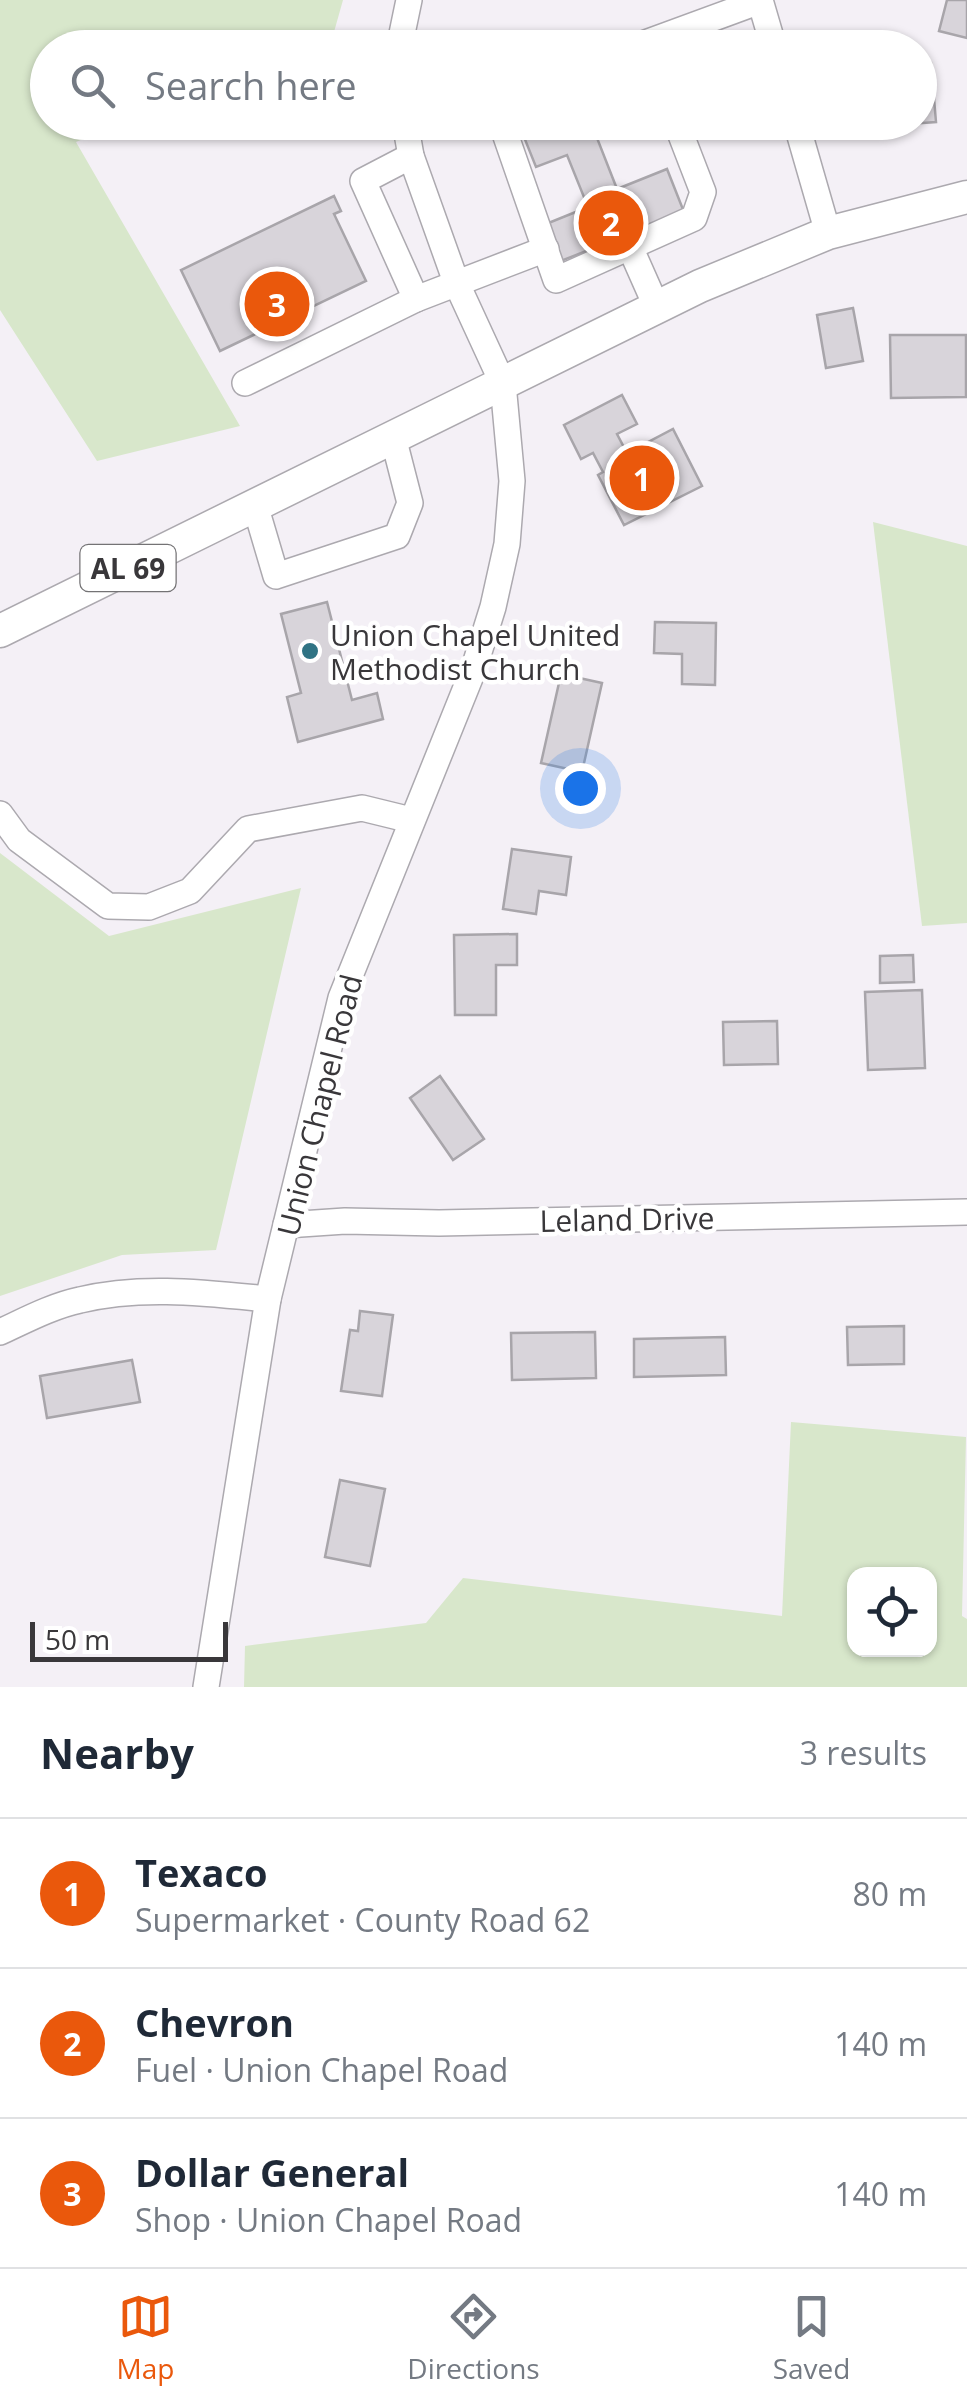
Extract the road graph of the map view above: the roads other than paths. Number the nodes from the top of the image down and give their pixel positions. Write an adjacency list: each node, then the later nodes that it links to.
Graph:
1 (409, 0): 3 (street)
2 (760, 0): 4 (street); 5 (street)
3 (403, 30)
4 (682, 30)
5 (769, 30)
6 (408, 140): 10 (street)
7 (508, 140): 14 (street)
8 (683, 140): 13 (street)
9 (801, 140): 12 (street)
10 (410, 156): 15 (street); 16 (street)
11 (967, 197): 12 (main road, AL 69)
12 (828, 233): 17 (main road, AL 69)
13 (630, 247): 14 (street); 17 (street)
14 (546, 250): 15 (street)
15 (456, 282): 16 (street); 19 (street)
16 (416, 299): 18 (street)
17 (657, 308): 19 (main road, AL 69)
18 (245, 383)
19 (504, 384): 20 (main road, AL 69); 24 (street, Union Chapel Road)
20 (393, 437): 21 (main road, AL 69); 21 (street)
21 (256, 504): 22 (main road, AL 69)
22 (0, 631)
23 (0, 814): 24 (street)
24 (411, 820): 26 (street, Union Chapel Road)
25 (967, 1212): 26 (street, Leland Drive)
26 (286, 1225): 27 (street, Union Chapel Road)
27 (268, 1300): 28 (street); 29 (street, Union Chapel Road)
28 (0, 1332)
29 (206, 1687)

